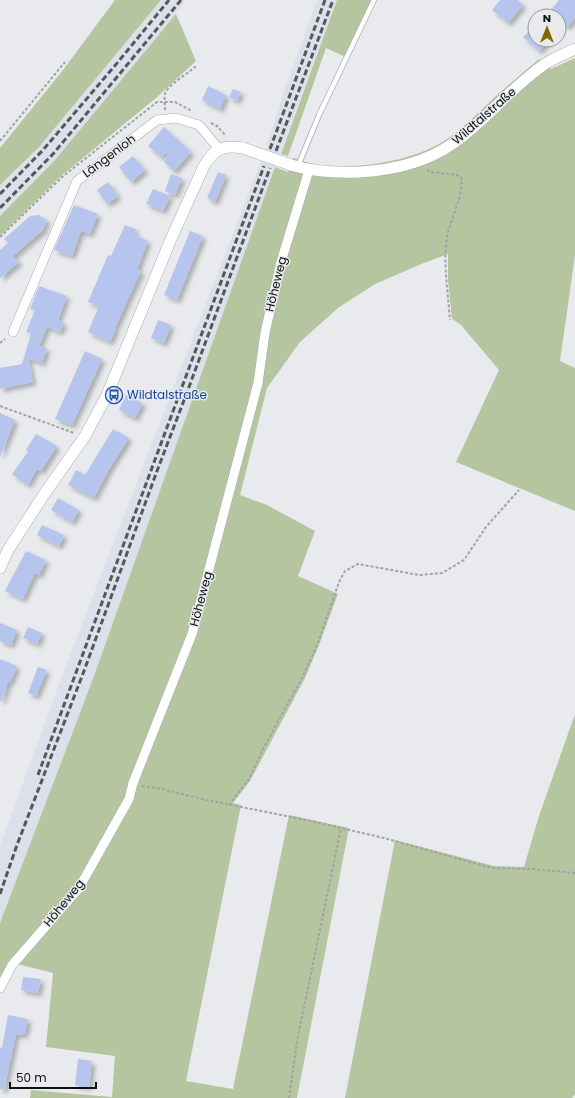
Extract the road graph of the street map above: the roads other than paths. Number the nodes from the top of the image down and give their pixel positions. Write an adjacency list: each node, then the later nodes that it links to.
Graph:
1 (374, 0): 4 (lane)
2 (575, 49): 5 (street, Wildtalstraße)
3 (218, 148): 4 (street, Wildtalstraße, bridge); 6 (street, Längenloh); 7 (street)
4 (294, 166): 5 (street, Wildtalstraße)
5 (309, 170): 8 (street, Höheweg)
6 (13, 332)
7 (0, 568)
8 (0, 988)

